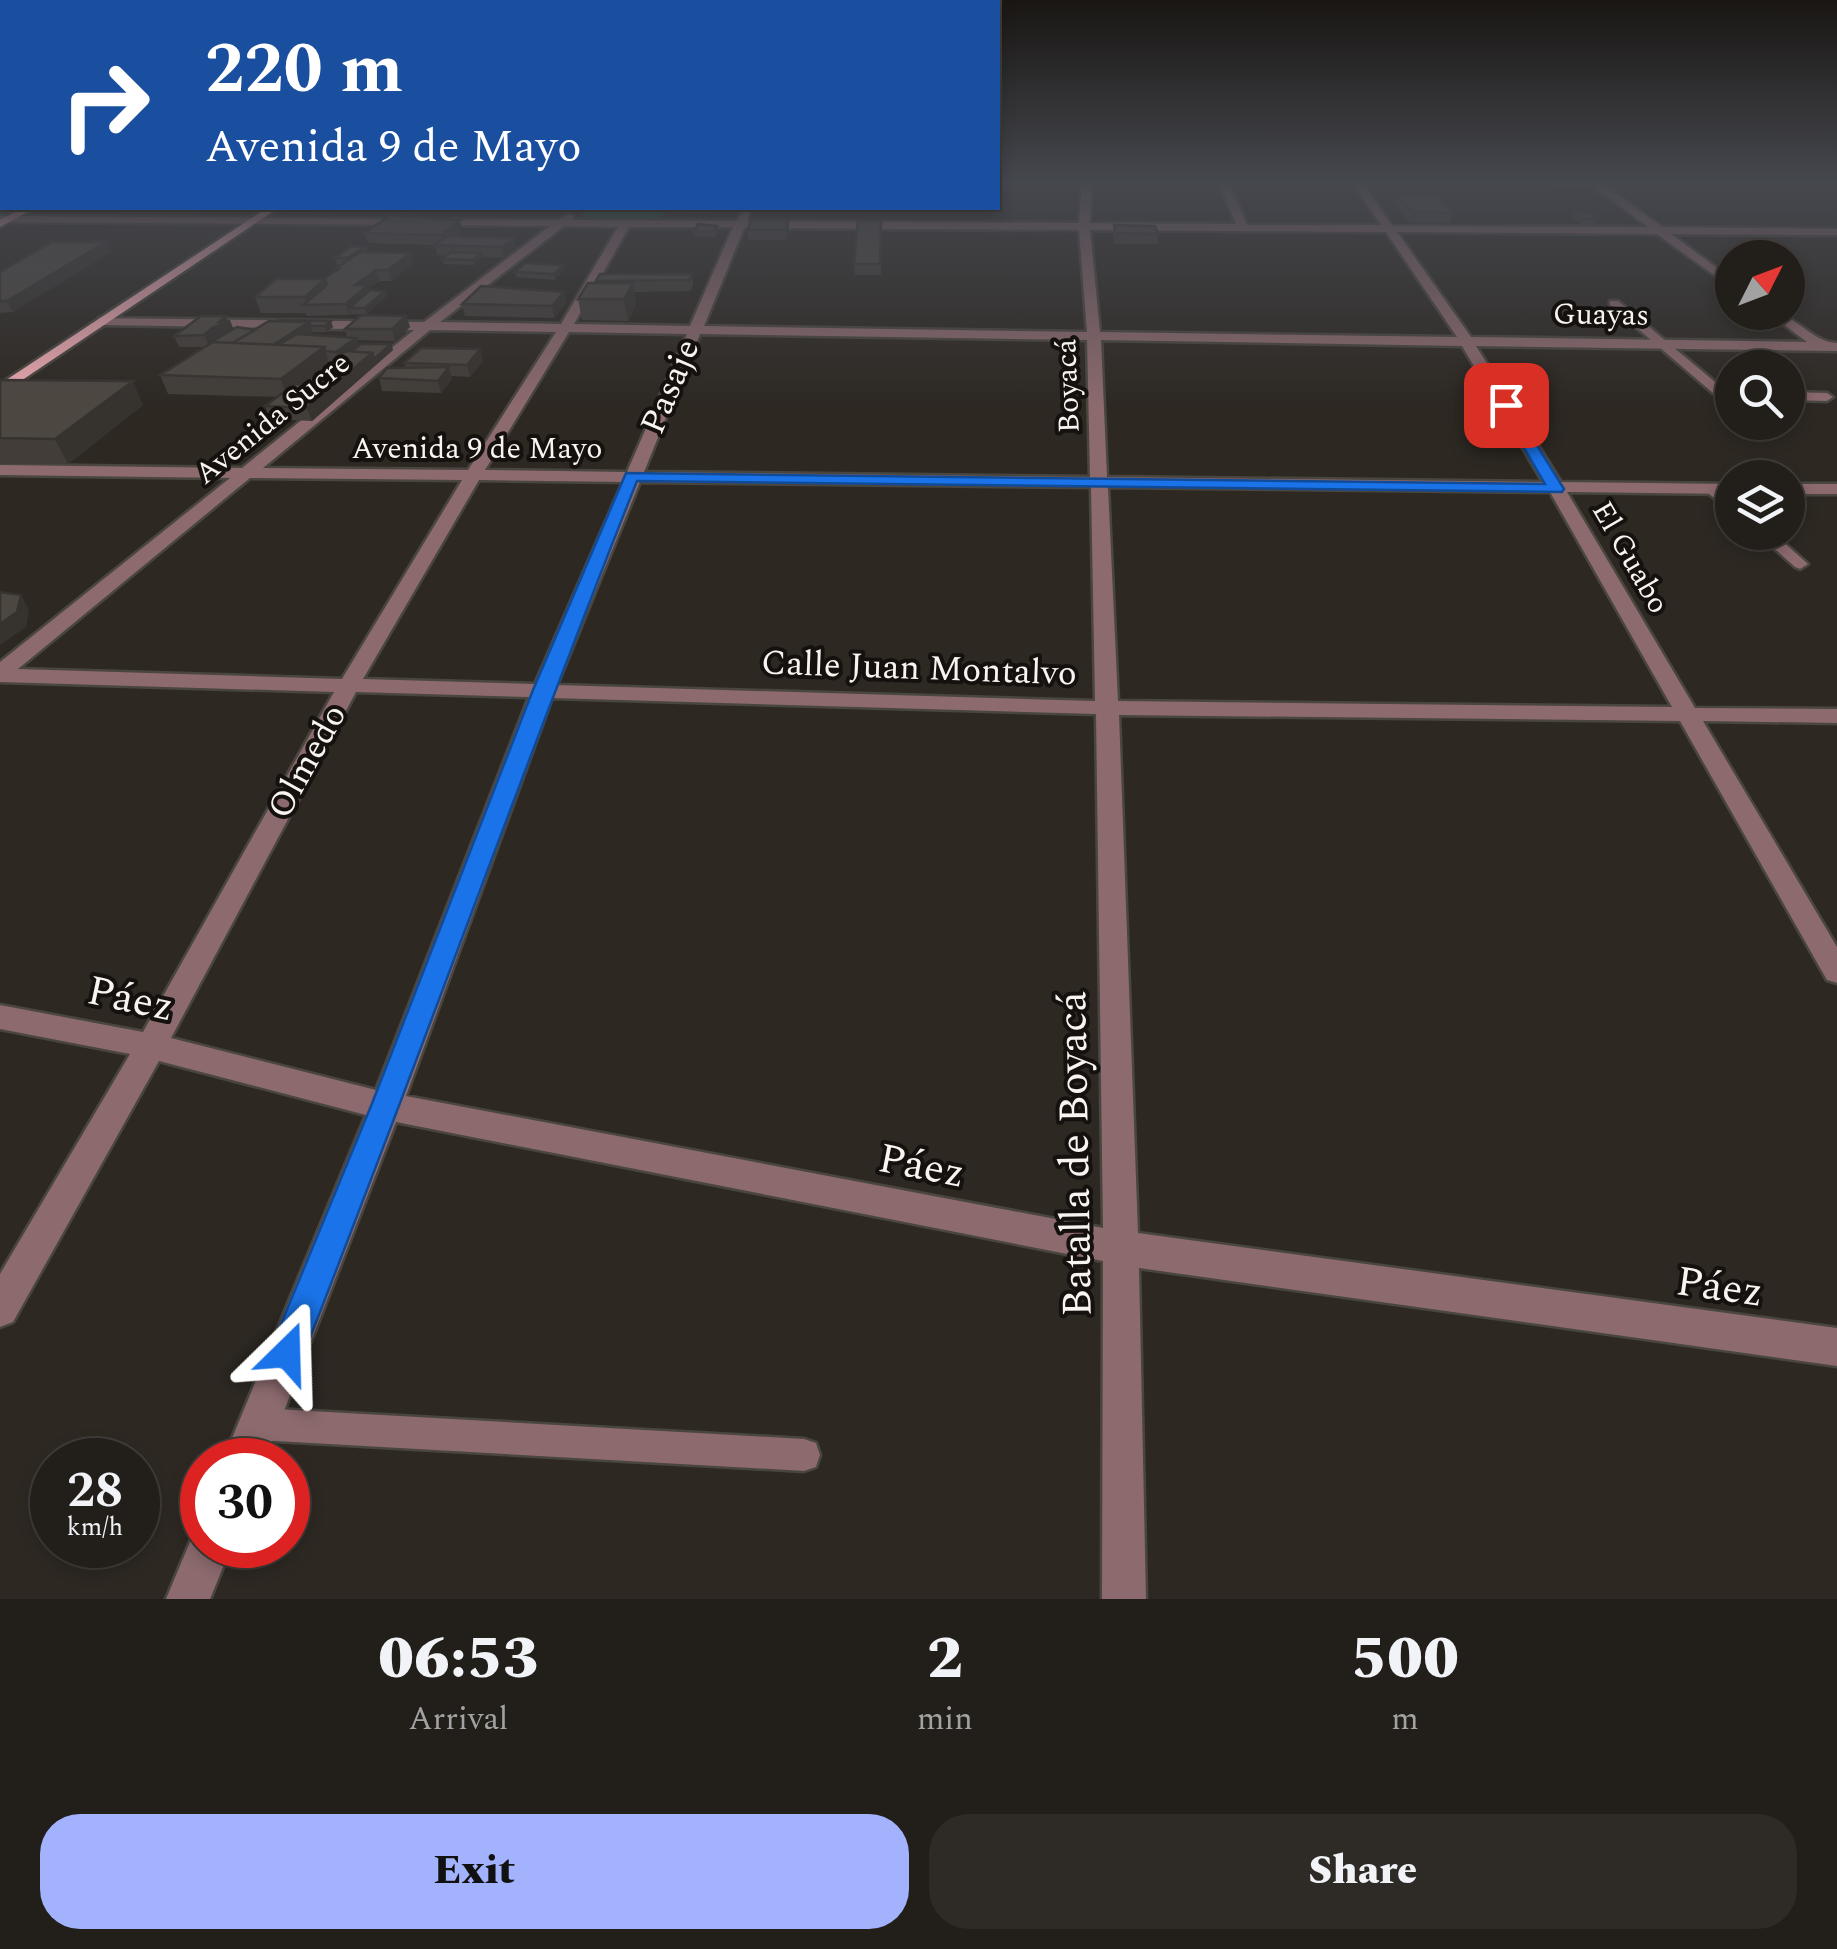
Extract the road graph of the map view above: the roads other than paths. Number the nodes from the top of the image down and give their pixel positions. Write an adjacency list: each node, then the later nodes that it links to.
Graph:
1 (200, 257): 10 (main road)
2 (517, 257): 11 (street, Avenida Sucre)
3 (606, 257): 12 (street, Olmedo)
4 (725, 257): 13 (street, Pasaje)
5 (1087, 257): 15 (street, Boyacá)
6 (1410, 257): 16 (street, El Guabo)
7 (1692, 257): 8 (street)
8 (1715, 272)
9 (1614, 304): 17 (lane)
10 (104, 321): 11 (street, Guayas); 21 (main road)
11 (429, 324): 12 (street, Guayas); 25 (street, Avenida Sucre)
12 (566, 328): 13 (street, Guayas); 26 (street, Olmedo)
13 (692, 330): 15 (street, Guayas); 27 (street, Pasaje)
14 (1802, 330): 18 (street)
15 (1094, 336): 16 (street, Guayas); 28 (street, Boyacá)
16 (1465, 339): 17 (street, Guayas); 31 (street, El Guabo)
17 (1664, 344): 18 (street, Guayas); 20 (lane)
18 (1830, 347): 19 (street)
19 (1837, 357)
20 (1715, 388)
21 (0, 391)
22 (1805, 396): 23 (lane)
23 (1827, 397)
24 (0, 470): 25 (street, Avenida 9 de Mayo)
25 (248, 474): 26 (street, Avenida 9 de Mayo); 37 (street, Avenida Sucre)
26 (474, 474): 27 (street, Avenida 9 de Mayo); 38 (street, Olmedo)
27 (631, 476): 28 (street, Avenida 9 de Mayo); 39 (street, Pasaje)
28 (1098, 481): 31 (street, Avenida 9 de Mayo); 40 (street, Boyacá)
29 (1710, 488): 30 (street, Avenida 9 de Mayo); 31 (street, Avenida 9 de Mayo); 34 (lane)
30 (1715, 488)
31 (1556, 489): 41 (street, El Guabo)
32 (1805, 489): 33 (street)
33 (1837, 490)
34 (1715, 492)
35 (1784, 550): 36 (lane)
36 (1800, 564)
37 (0, 674): 38 (street, Calle Juan Montalvo)
38 (350, 682): 39 (street, Calle Juan Montalvo); 45 (street, Olmedo)
39 (543, 690): 40 (street, Calle Juan Montalvo); 46 (street, Pasaje)
40 (1107, 708): 41 (street, Calle Juan Montalvo); 47 (street, Batalla de Boyacá)
41 (1686, 712): 42 (street, Calle Juan Montalvo); 43 (street, El Guabo)
42 (1837, 716)
43 (1837, 972)
44 (0, 1017): 45 (street, Páez)
45 (151, 1046): 46 (street, Páez); 48 (street, Olmedo)
46 (386, 1106): 47 (street, Páez); 50 (street, Pasaje)
47 (1121, 1248): 49 (street, Páez); 55 (street, Batalla de Boyacá)
48 (0, 1309)
49 (1837, 1347)
50 (258, 1424): 51 (street, Pasaje); 52 (lane)
51 (253, 1438)
52 (804, 1454)
53 (201, 1568): 54 (street)
54 (188, 1599)
55 (1124, 1599)

